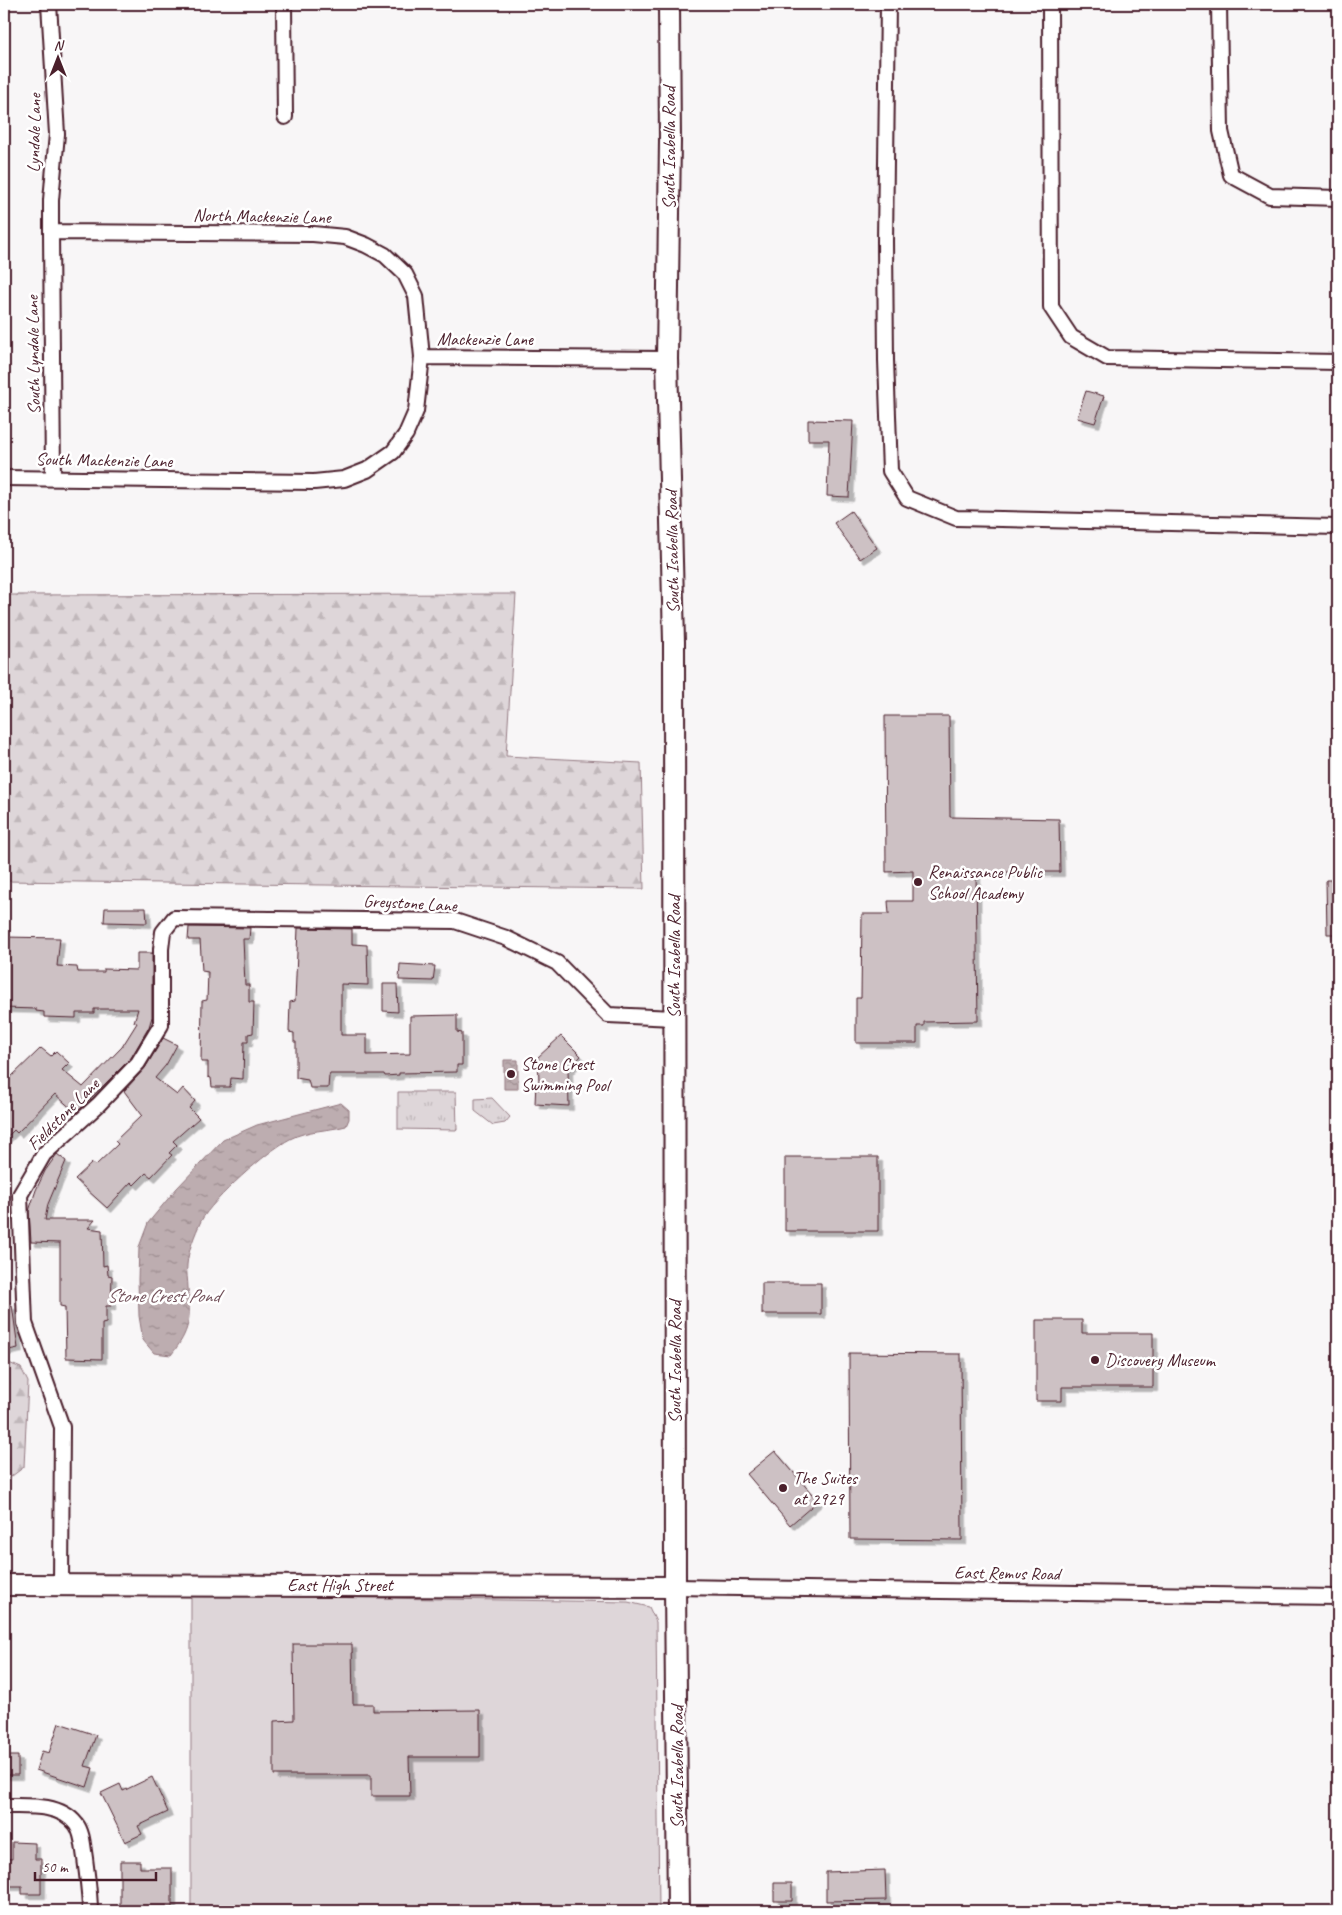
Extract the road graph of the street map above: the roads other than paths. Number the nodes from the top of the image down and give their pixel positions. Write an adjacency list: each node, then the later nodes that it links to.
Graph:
1 (49, 4): 9 (street, Lyndale Lane)
2 (284, 4): 7 (street)
3 (669, 4): 11 (main road, South Isabella Road)
4 (888, 4): 16 (street)
5 (1050, 4): 12 (street)
6 (1219, 4): 8 (street)
7 (285, 117)
8 (1338, 198)
9 (51, 232): 10 (street, North Mackenzie Lane); 14 (street, South Lyndale Lane)
10 (422, 357): 11 (street, Mackenzie Lane); 15 (street, Mackenzie Lane)
11 (667, 359): 18 (main road, South Isabella Road)
12 (1338, 362)
13 (4, 478): 14 (street, South Mackenzie Lane)
14 (53, 478): 15 (street, South Mackenzie Lane)
15 (203, 480)
16 (1338, 527)
17 (174, 918): 18 (street, Greystone Lane); 20 (street, Fieldstone Lane)
18 (674, 1018): 21 (main road, South Isabella Road)
19 (4, 1585): 20 (main road, East High Street)
20 (61, 1585): 21 (main road, East High Street)
21 (675, 1586): 22 (street, East Remus Road); 25 (main road, South Isabella Road)
22 (1338, 1597)
23 (4, 1806): 24 (street)
24 (90, 1911)
25 (678, 1911)

